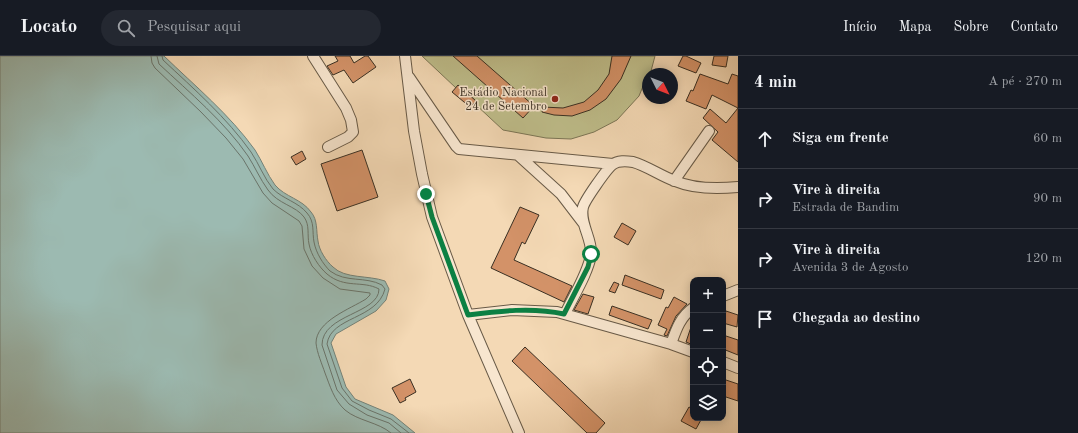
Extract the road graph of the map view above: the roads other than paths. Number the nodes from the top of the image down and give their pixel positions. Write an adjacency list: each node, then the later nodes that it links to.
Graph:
1 (313, 56): 5 (street)
2 (405, 56): 3 (street)
3 (408, 75): 6 (street); 15 (street)
4 (709, 132): 8 (street)
5 (328, 147)
6 (518, 155): 7 (street); 10 (street)
7 (613, 164): 8 (street); 10 (street)
8 (674, 181): 9 (street)
9 (738, 187)
10 (584, 224): 14 (street)
11 (738, 290): 12 (street)
12 (726, 295)
13 (690, 310): 16 (street)
14 (564, 314): 15 (street); 16 (street)
15 (468, 315): 20 (street)
16 (670, 344): 17 (street)
17 (690, 351)
18 (726, 363): 19 (street)
19 (738, 368)
20 (519, 433)

